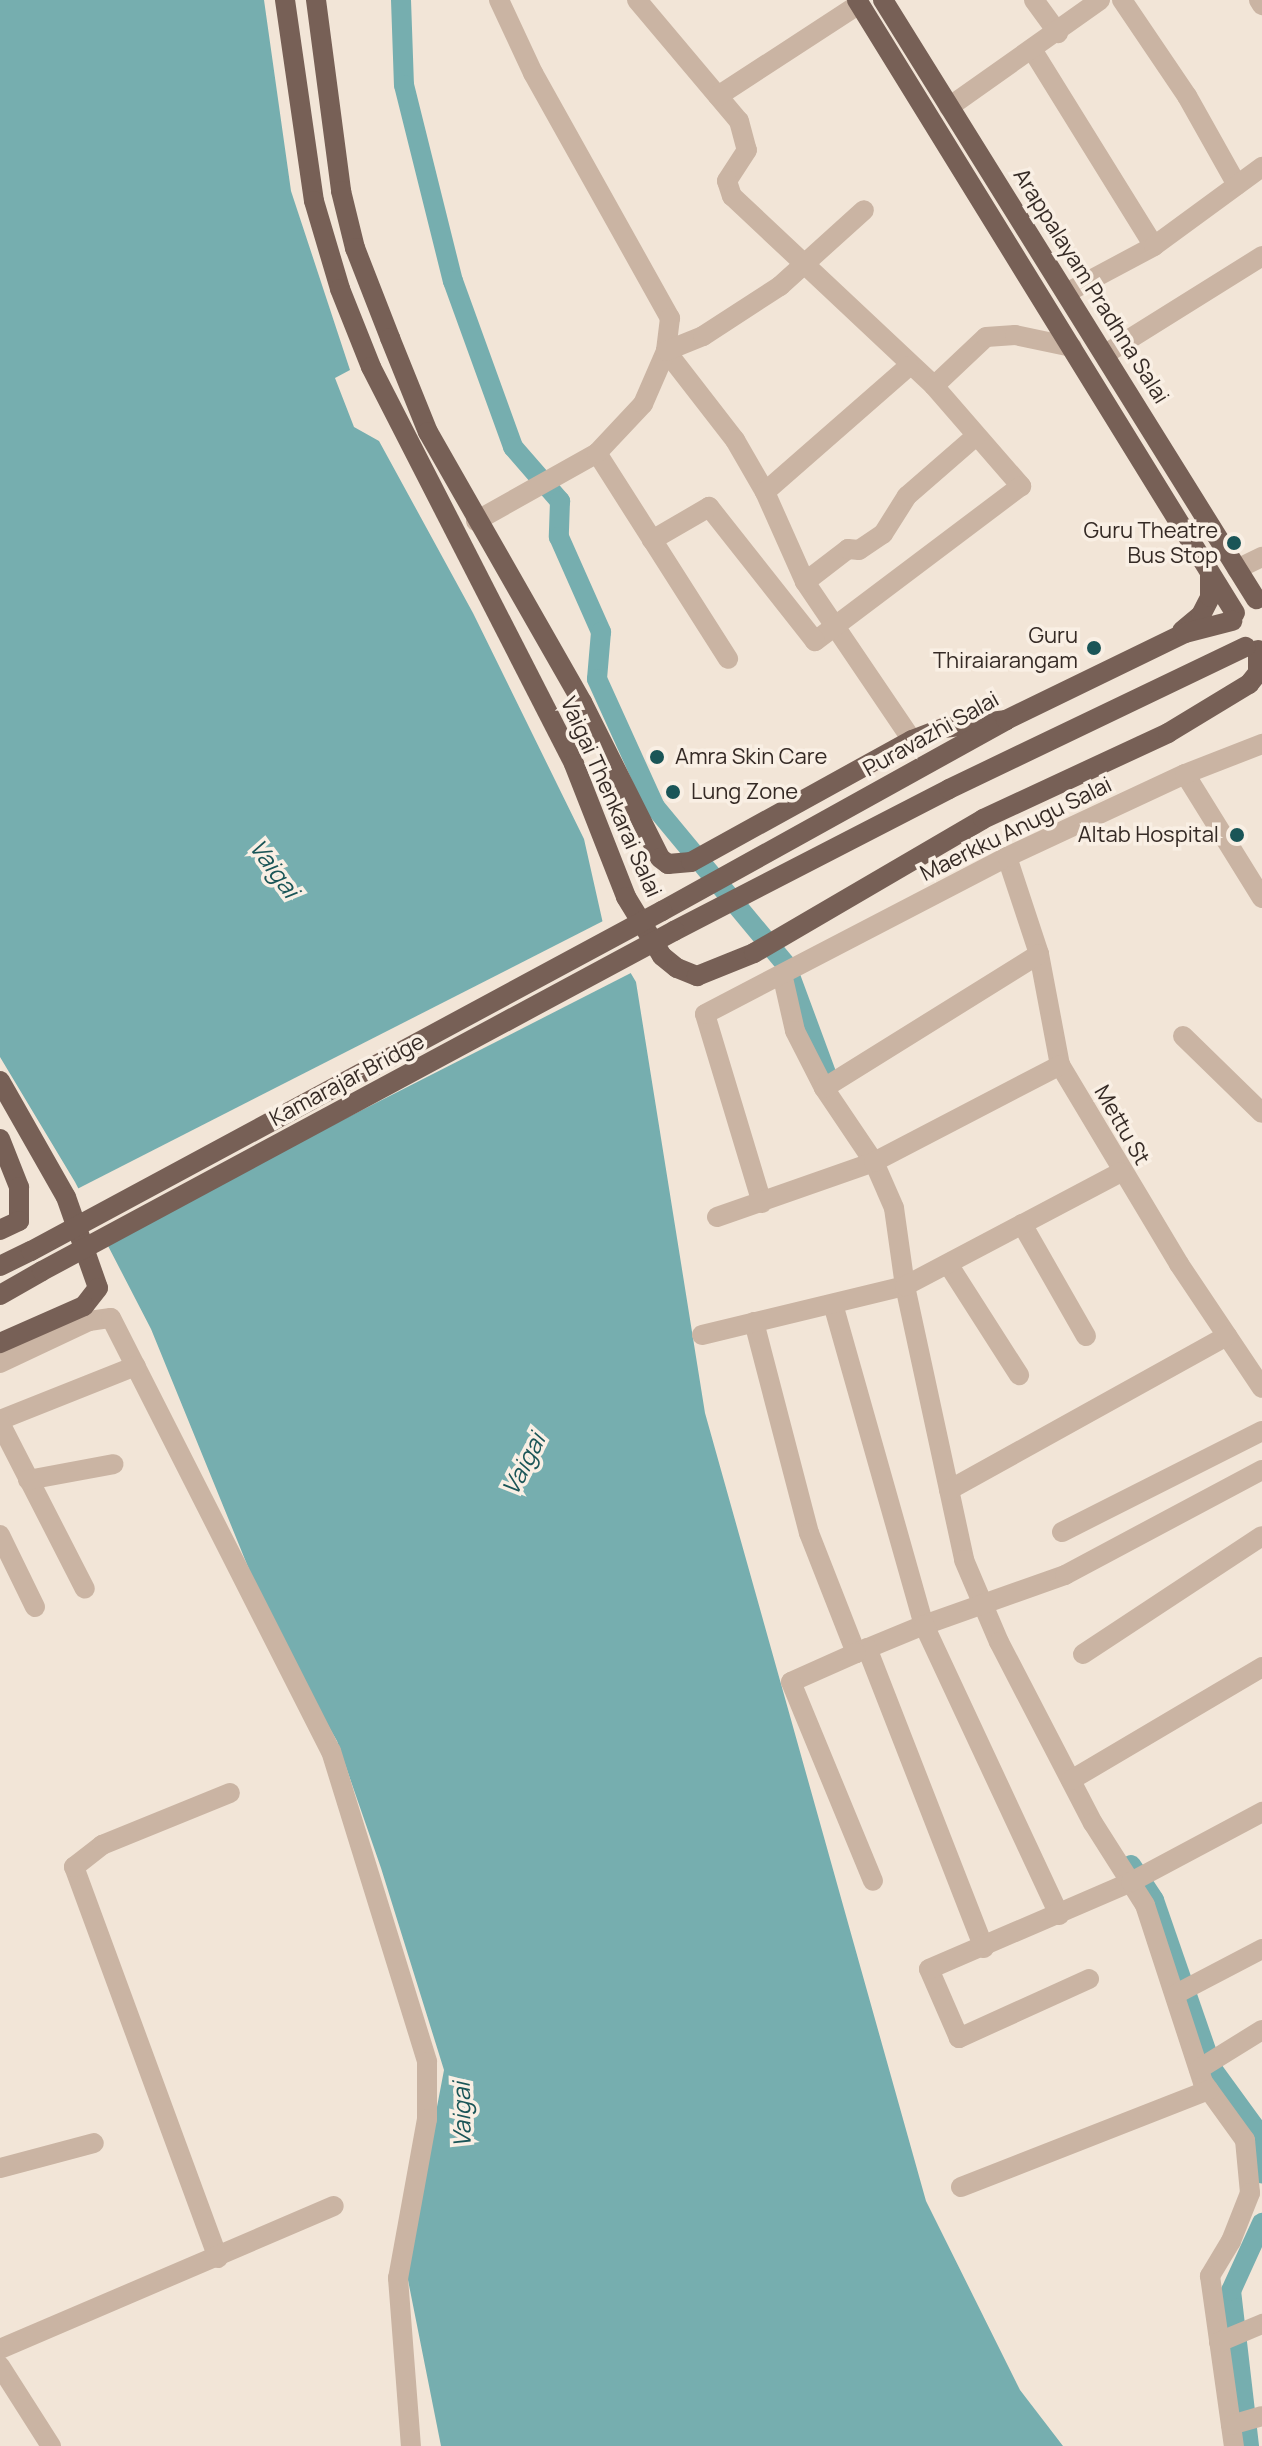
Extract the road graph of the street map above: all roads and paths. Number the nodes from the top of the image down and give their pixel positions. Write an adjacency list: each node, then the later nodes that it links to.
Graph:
1 (285, 0): 41 (main road, Vaigai Thenkarai Salai)
2 (316, 0): 31 (main road, Vaigai Thenkarai Salai)
3 (499, 0): 24 (street)
4 (637, 0): 14 (street)
5 (883, 0): 15 (main road, Arappalayam Pradhna Salai)
6 (1034, 0): 12 (street)
7 (1100, 0): 12 (street)
8 (1122, 0): 17 (street)
9 (1259, 0): 11 (street)
10 (858, 2): 14 (street); 23 (main road)
11 (1262, 5)
12 (1058, 33): 13 (street)
13 (1033, 51): 15 (street); 19 (street)
14 (718, 96): 21 (street)
15 (949, 107): 22 (main road, Arappalayam Pradhna Salai)
16 (1262, 167): 17 (street)
17 (1237, 185): 19 (street)
18 (864, 210): 21 (street)
19 (1154, 246): 22 (street)
20 (1262, 256): 25 (street)
21 (804, 268): 24 (street); 26 (street)
22 (1068, 292): 25 (main road, Arappalayam Pradhna Salai)
23 (1072, 347): 27 (street); 35 (main road)
24 (666, 351): 29 (street); 30 (street)
25 (1107, 353): 34 (main road, Arappalayam Pradhna Salai)
26 (909, 366): 27 (street); 30 (street)
27 (934, 386): 28 (street)
28 (976, 436): 36 (street); 39 (street)
29 (597, 453): 31 (street); 32 (street)
30 (765, 492): 36 (street)
31 (476, 521): 44 (main road, Vaigai Thenkarai Salai)
32 (652, 540): 39 (street); 42 (street)
33 (1262, 557): 34 (street)
34 (1237, 569): 37 (main road, Arappalayam Pradhna Salai)
35 (1210, 575): 38 (main road); 40 (main road)
36 (805, 582): 39 (street)
37 (1259, 599): 38 (main road, Puravazhi Salai)
38 (1233, 617): 40 (main road, Puravazhi Salai); 41 (main road)
39 (835, 627): 44 (street)
40 (1173, 639): 43 (main road, Puravazhi Salai)
41 (1255, 649): 67 (main road, Kamarajar Bridge, bridge)
42 (728, 659)
43 (1006, 720): 44 (main road, Vaigai Thenkarai Salai); 49 (main road, Puravazhi Salai)
44 (912, 740)
45 (1262, 744): 46 (street, Maerkku Anugu Salai)
46 (1185, 774): 47 (street, Maerkku Anugu Salai); 48 (street)
47 (1007, 857): 50 (street, Mettu St); 51 (street, Maerkku Anugu Salai)
48 (1262, 898)
49 (662, 911): 65 (main road, Kamarajar Bridge, bridge)
50 (1039, 954): 53 (street, Mettu St); 55 (street)
51 (788, 975): 55 (street); 60 (street, Maerkku Anugu Salai)
52 (1183, 1036): 56 (street)
53 (1060, 1065): 58 (street); 59 (street, Mettu St)
54 (0, 1081): 73 (main road)
55 (830, 1085): 58 (street)
56 (1262, 1113)
57 (0, 1139): 63 (main road)
58 (878, 1159): 60 (street); 66 (street)
59 (1121, 1172): 62 (street); 72 (street, Mettu St)
60 (762, 1203): 61 (street)
61 (717, 1217)
62 (1022, 1224): 64 (street); 71 (street)
63 (0, 1230)
64 (948, 1264): 66 (street); 76 (street)
65 (0, 1266)
66 (910, 1284): 68 (street); 83 (street)
67 (0, 1295)
68 (833, 1304): 69 (street); 90 (street)
69 (754, 1322): 70 (street); 91 (street)
70 (702, 1335)
71 (1086, 1336)
72 (1227, 1336): 77 (street, Mettu St); 83 (street)
73 (0, 1343)
74 (0, 1363): 75 (street)
75 (136, 1366): 78 (street); 117 (street)
76 (1019, 1375)
77 (1262, 1388)
78 (0, 1422): 82 (street)
79 (1262, 1431): 84 (street)
80 (114, 1464): 82 (street)
81 (1262, 1470): 88 (street)
82 (28, 1480): 87 (street)
83 (953, 1487): 88 (street)
84 (1062, 1532)
85 (0, 1535): 89 (street)
86 (1262, 1536): 92 (street)
87 (85, 1589)
88 (989, 1605): 90 (street); 94 (street)
89 (35, 1607)
90 (924, 1625): 91 (street); 99 (street)
91 (862, 1651): 98 (street); 100 (street)
92 (1083, 1654)
93 (1262, 1667): 94 (street)
94 (1076, 1777): 97 (street)
95 (230, 1793): 112 (street)
96 (1262, 1812): 97 (street)
97 (1137, 1879): 99 (street); 103 (street)
98 (873, 1881)
99 (1059, 1915): 100 (street)
100 (984, 1948): 102 (street)
101 (1262, 1949): 103 (street)
102 (1089, 1979)
103 (1182, 1991): 105 (street)
104 (1262, 2030): 105 (street)
105 (1207, 2064): 106 (street)
106 (1209, 2090): 108 (street); 110 (street)
107 (94, 2143): 109 (street)
108 (1253, 2158): 113 (street)
109 (0, 2168)
110 (961, 2187)
111 (334, 2206): 112 (street)
112 (218, 2258): 114 (street)
113 (1238, 2334): 115 (street)
114 (0, 2364): 116 (street)
115 (1246, 2421): 118 (street)
116 (51, 2446)
117 (411, 2446)
118 (1234, 2446)

